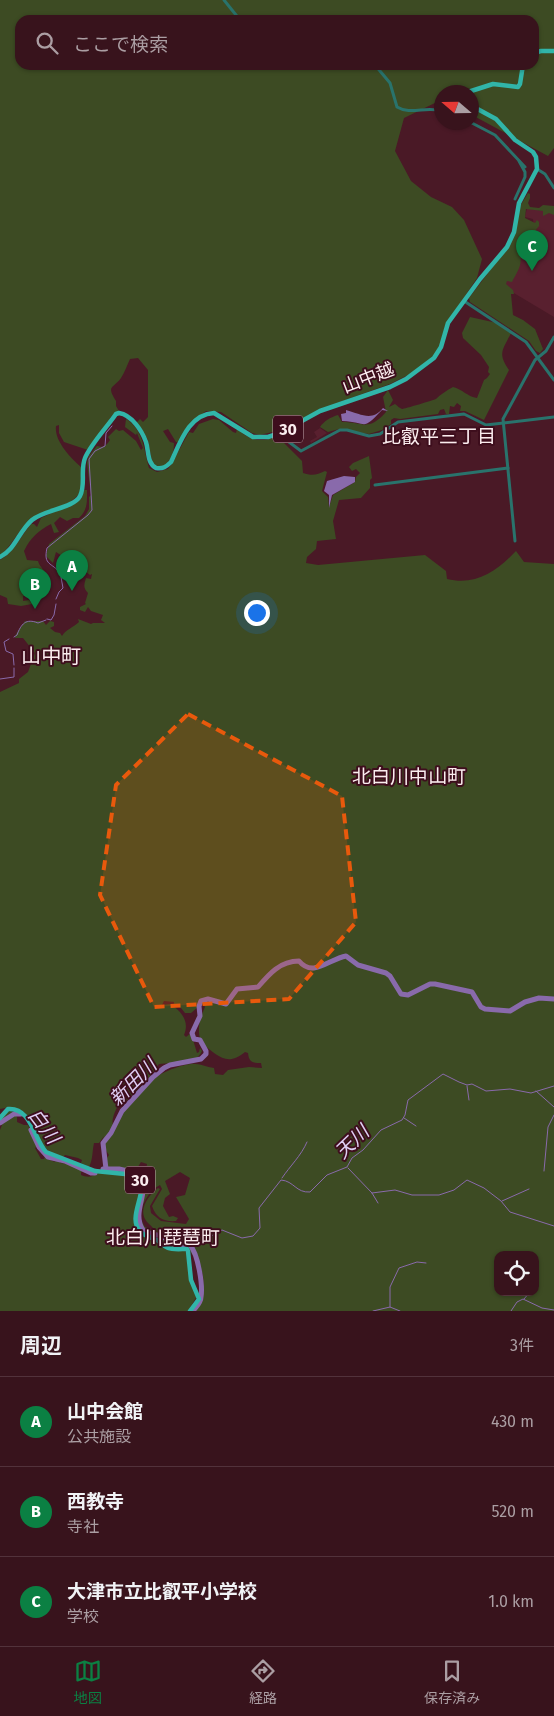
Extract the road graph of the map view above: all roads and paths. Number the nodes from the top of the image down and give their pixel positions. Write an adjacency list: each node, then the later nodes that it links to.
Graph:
1 (224, 0): 2 (street)
2 (236, 15)
3 (554, 51): 4 (main road)
4 (539, 52)
5 (379, 70): 8 (street)
6 (522, 70): 7 (main road)
7 (479, 88)
8 (434, 110)
9 (479, 110): 11 (main road)
10 (479, 127): 13 (street)
11 (537, 169): 12 (street); 14 (main road, 山中越 / 30)
12 (554, 188)
13 (515, 199)
14 (464, 301): 16 (street); 20 (main road, 山中越 / 30)
15 (554, 338): 16 (street)
16 (538, 357): 17 (street); 19 (street)
17 (554, 380)
18 (554, 417): 19 (street)
19 (502, 423): 20 (street); 21 (street)
20 (280, 433): 24 (main road, 山中越 / 30)
21 (508, 468): 22 (street); 23 (street)
22 (375, 485)
23 (515, 541)
24 (0, 557)
25 (0, 1118): 26 (main road, 30)
26 (190, 1311)

